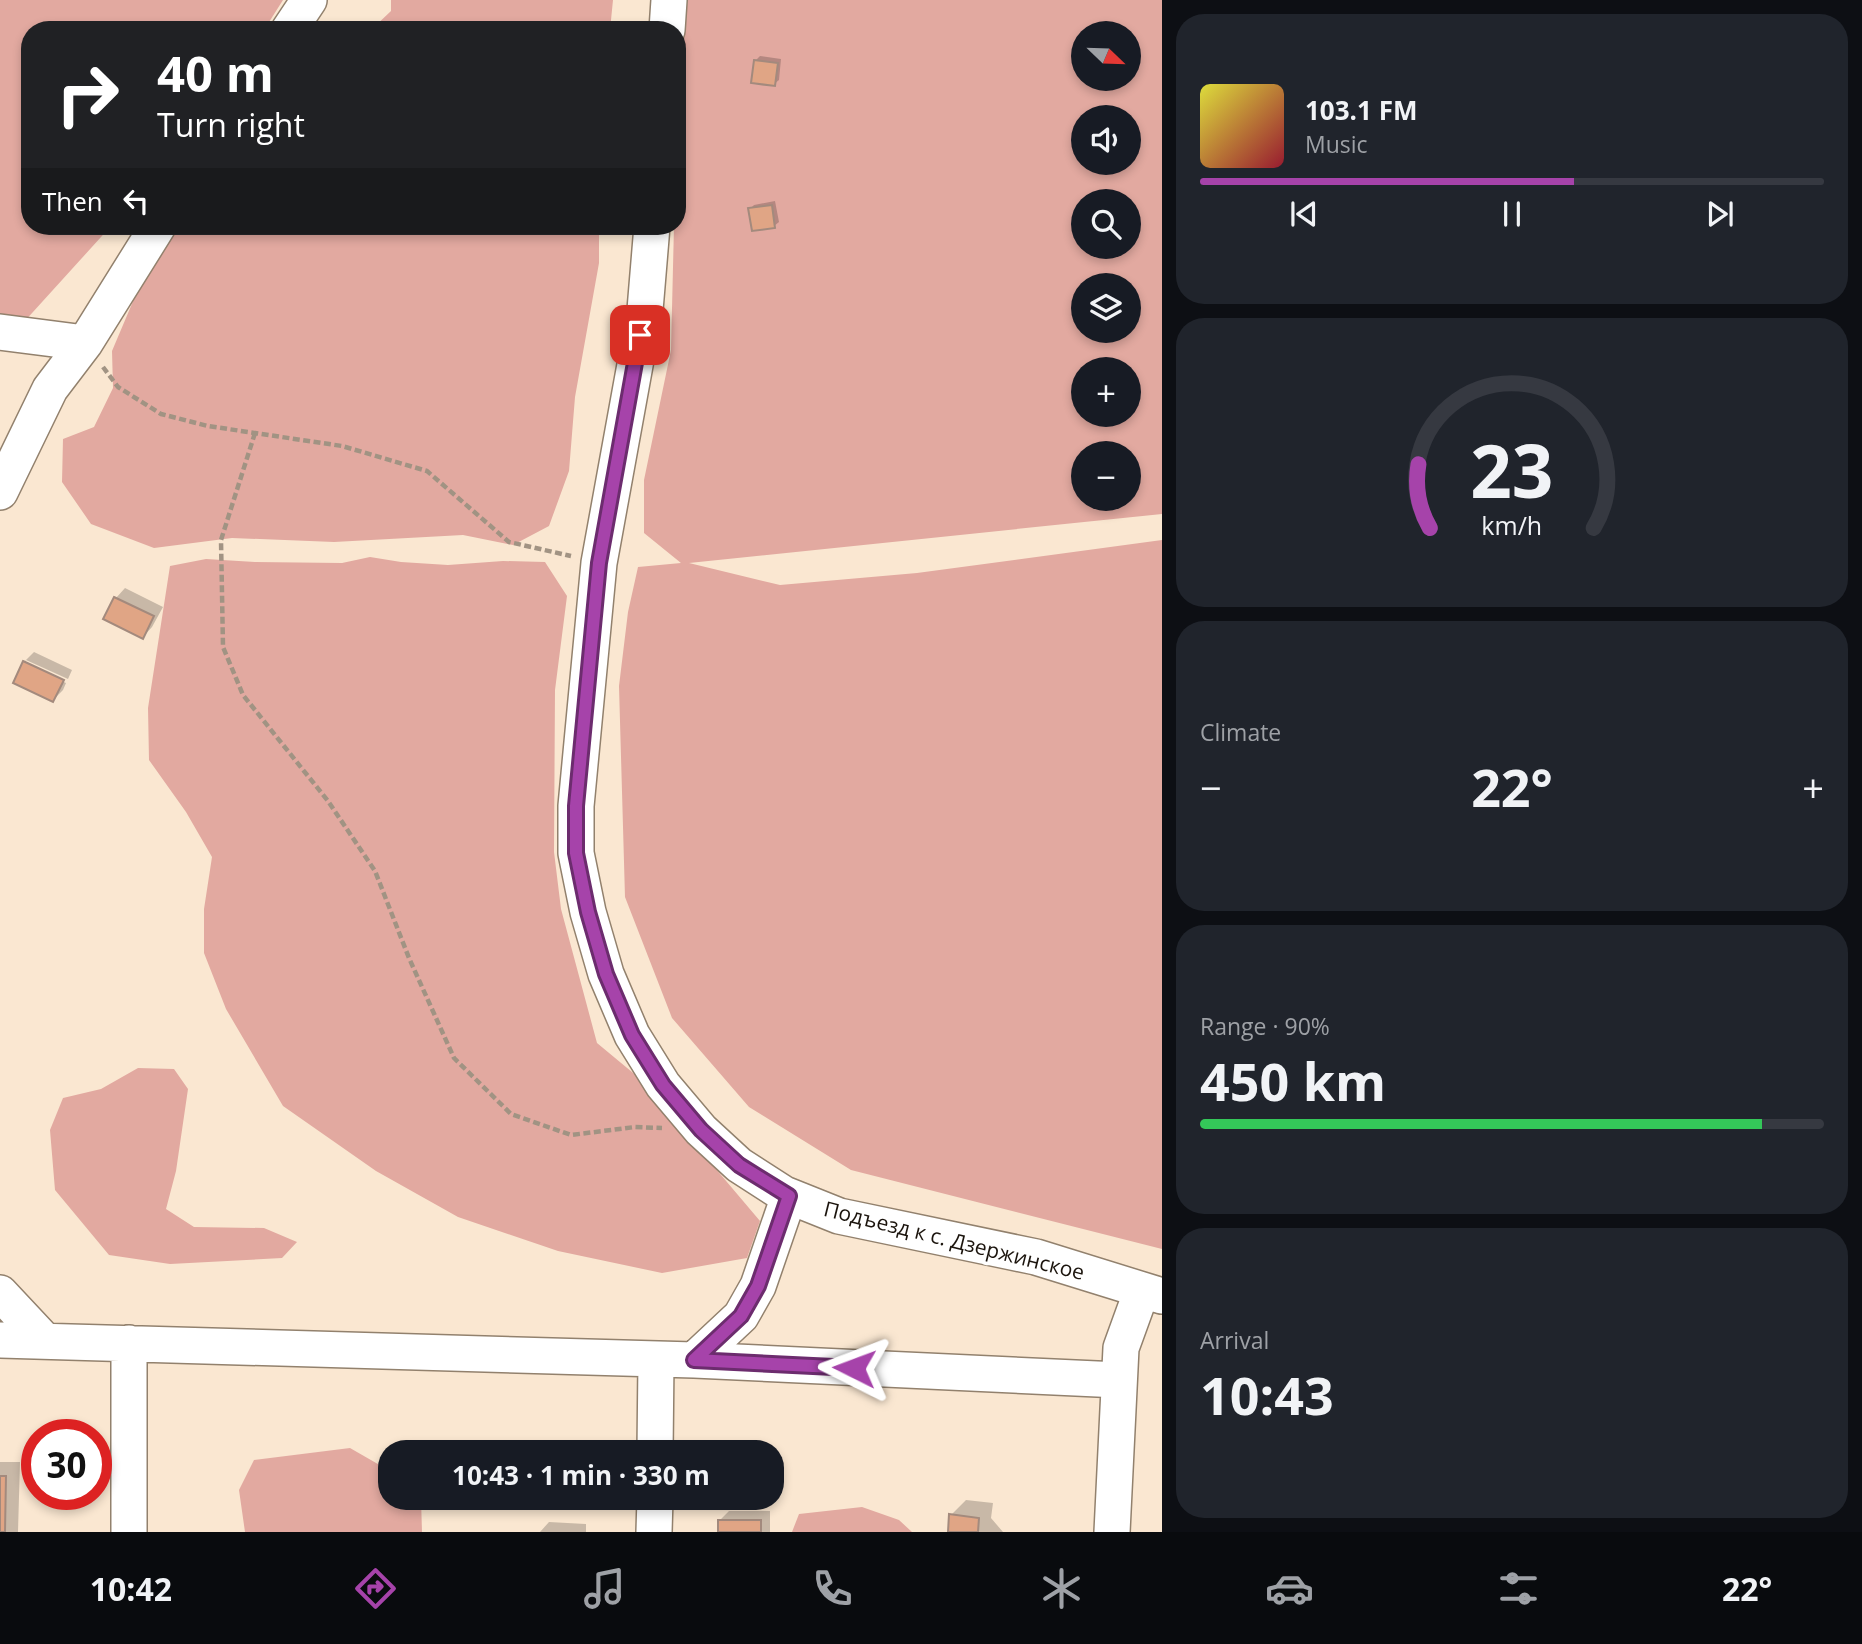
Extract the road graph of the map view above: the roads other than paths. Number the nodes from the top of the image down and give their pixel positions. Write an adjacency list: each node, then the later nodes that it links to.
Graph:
1 (309, 0): 3 (street)
2 (669, 0): 4 (street)
3 (295, 21)
4 (668, 21)
5 (152, 235): 8 (street)
6 (651, 235): 10 (street, Подъезд к с. Дзержинское)
7 (0, 332): 8 (street)
8 (85, 343): 9 (street)
9 (0, 492)
10 (789, 1196): 12 (street, Подъезд к с. Дзержинское); 17 (street)
11 (0, 1293): 14 (street)
12 (1152, 1293): 18 (street)
13 (0, 1340): 14 (street)
14 (45, 1341): 15 (street)
15 (129, 1343): 16 (street); 21 (street)
16 (656, 1360): 17 (street); 19 (street)
17 (694, 1360): 18 (street)
18 (1119, 1380): 23 (street)
19 (655, 1440)
20 (655, 1510): 22 (street)
21 (129, 1532)
22 (654, 1532)
23 (1112, 1532)

